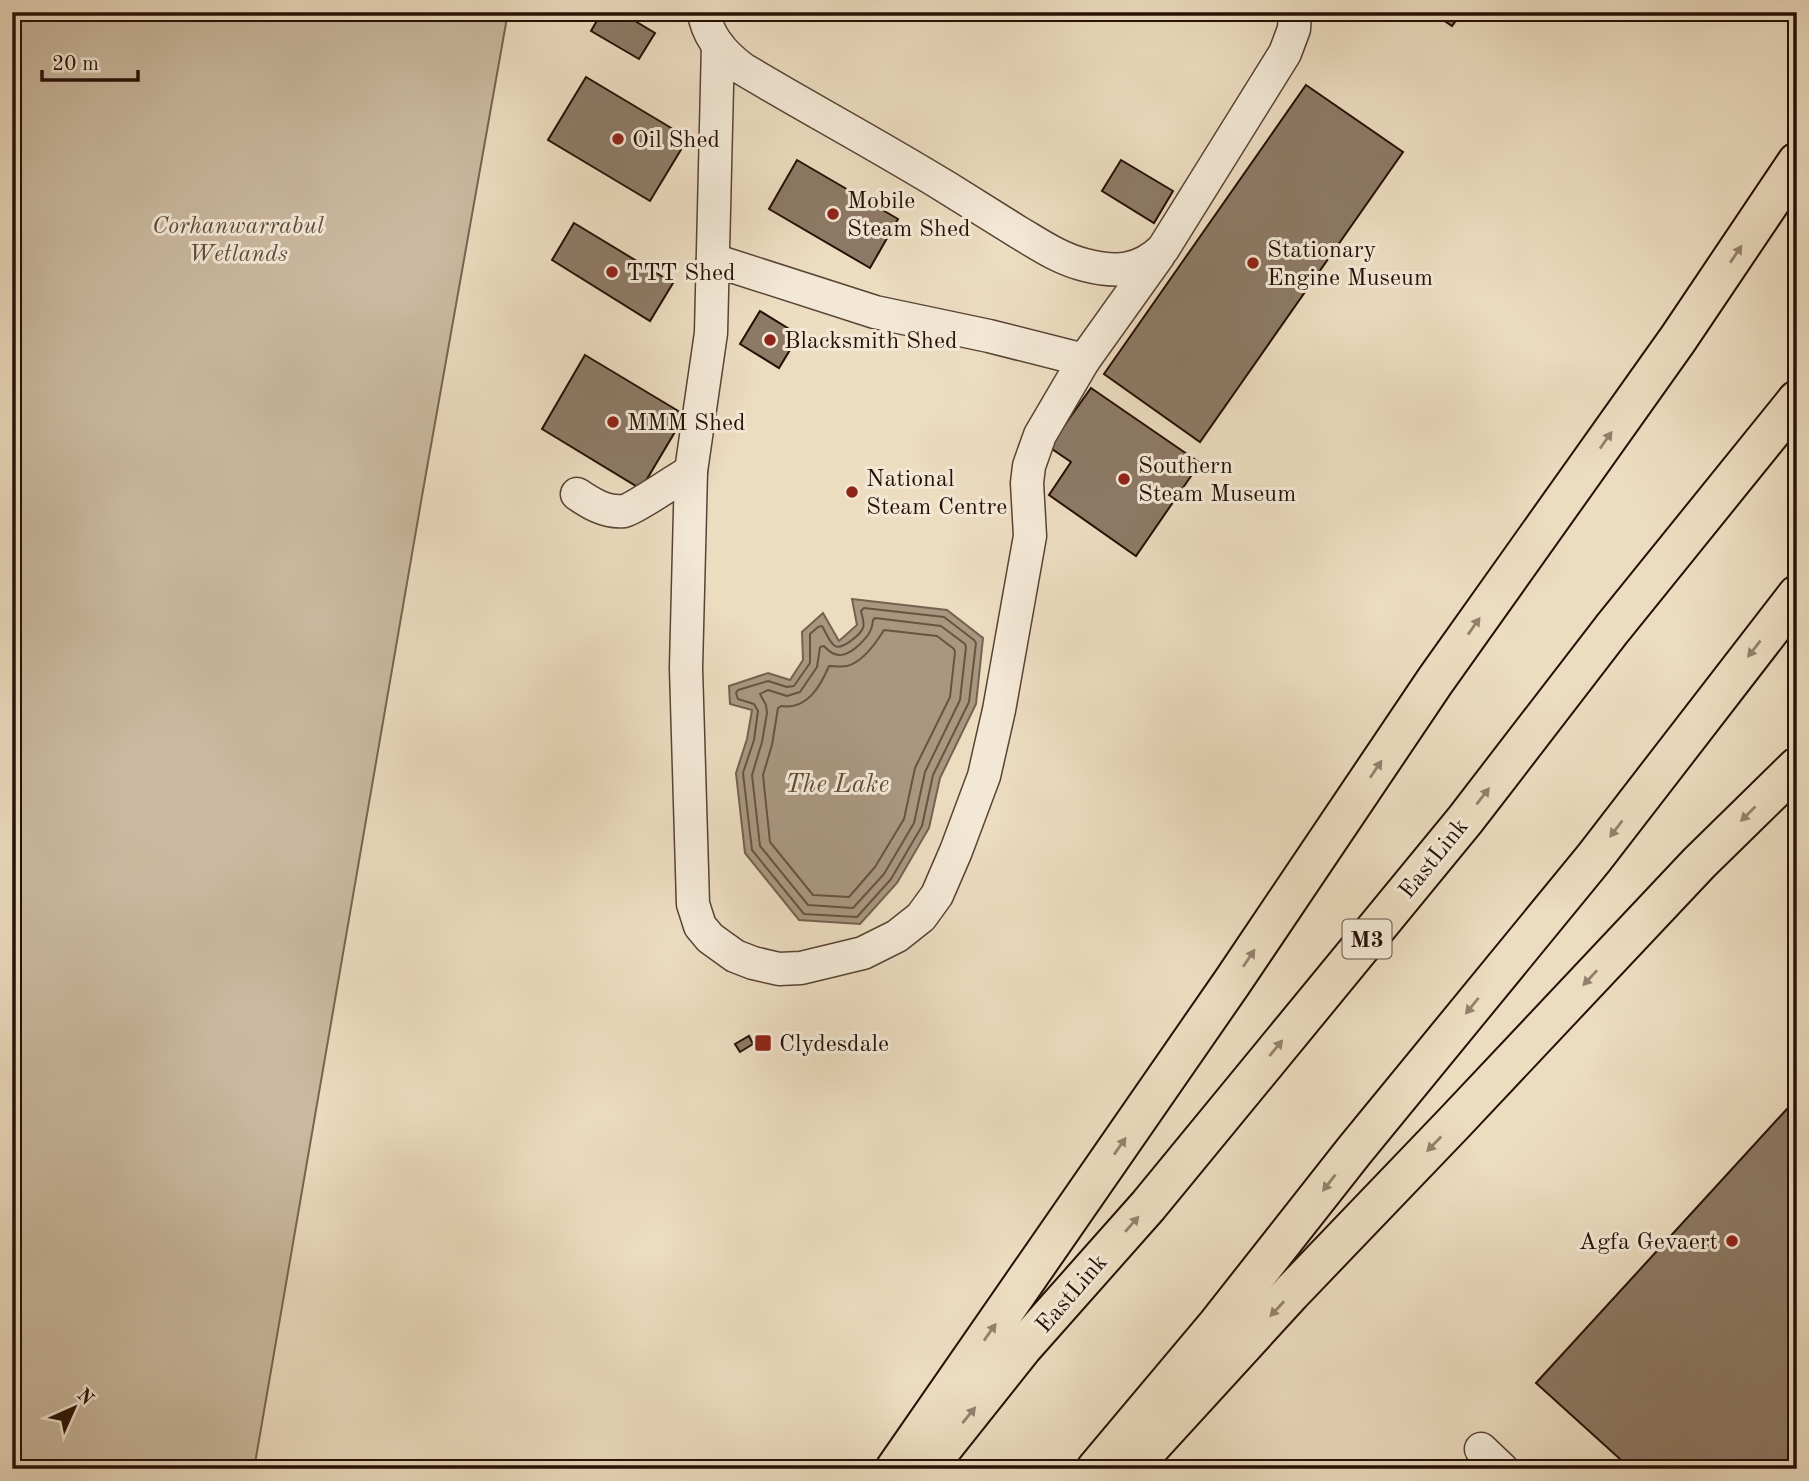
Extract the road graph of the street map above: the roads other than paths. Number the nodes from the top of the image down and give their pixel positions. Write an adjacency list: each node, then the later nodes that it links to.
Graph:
1 (704, 12): 3 (lane)
2 (1295, 12): 5 (lane)
3 (718, 45): 5 (lane); 6 (lane)
4 (1797, 162): 13 (highway, one-way to 4)
5 (1163, 249): 7 (lane)
6 (713, 260): 7 (lane); 9 (lane)
7 (1084, 360): 9 (lane)
8 (1797, 400): 14 (highway, EastLink / M3, one-way to 8)
9 (691, 471): 10 (lane)
10 (577, 495)
11 (1797, 595): 15 (highway, one-way to 15)
12 (1797, 767): 16 (highway, one-way to 16)
13 (895, 1469)
14 (926, 1469)
15 (1096, 1469)
16 (1130, 1469)

